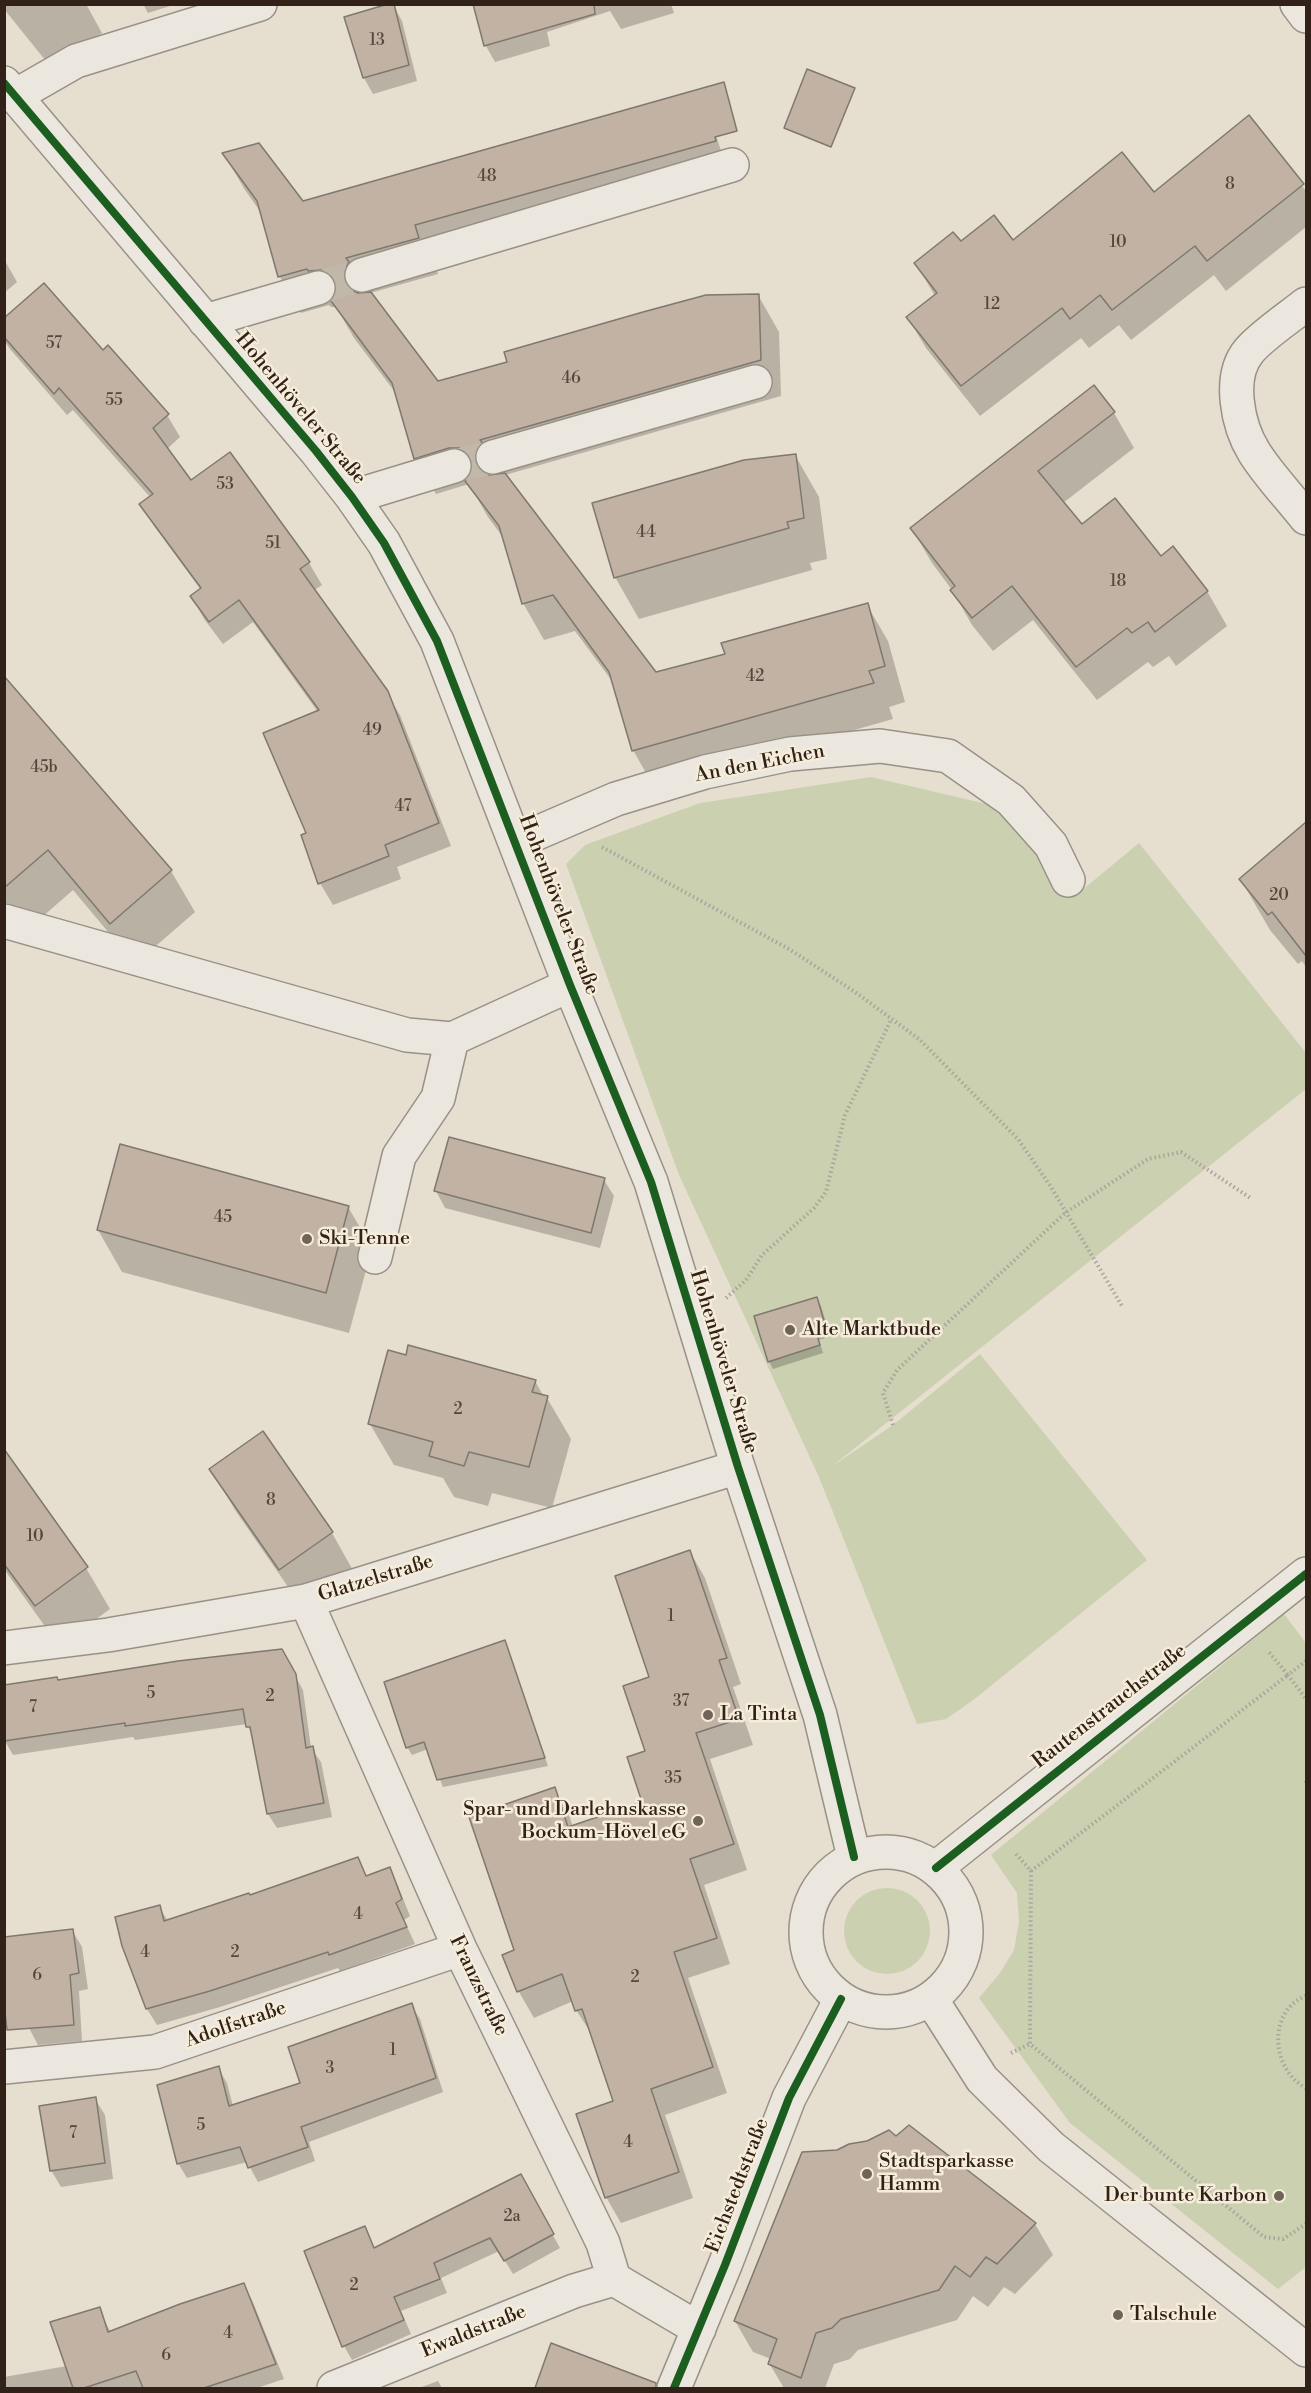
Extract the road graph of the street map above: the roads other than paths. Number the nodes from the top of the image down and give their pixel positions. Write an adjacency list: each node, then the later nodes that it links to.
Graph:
1 (260, 4): 4 (street)
2 (1297, 4): 3 (street)
3 (1306, 16)
4 (10, 89): 9 (street, Hohenhöveler Straße)
5 (732, 165): 6 (street)
6 (362, 275)
7 (318, 288): 9 (street)
8 (1306, 304): 14 (street)
9 (205, 321): 13 (street, Hohenhöveler Straße)
10 (755, 382): 11 (street)
11 (493, 457)
12 (454, 466): 13 (street)
13 (352, 497): 15 (street, Hohenhöveler Straße)
14 (1306, 518)
15 (516, 842): 16 (street, An den Eichen); 18 (street, Hohenhöveler Straße)
16 (1068, 880)
17 (4, 921): 19 (street)
18 (570, 985): 19 (street); 21 (street, Hohenhöveler Straße)
19 (452, 1039): 20 (street)
20 (375, 1257)
21 (738, 1467): 23 (street, Glatzelstraße); 25 (street, Hohenhöveler Straße)
22 (1306, 1574): 26 (street, Rautenstrauchstraße)
23 (306, 1601): 24 (street, Glatzelstraße); 27 (street, Franzstraße)
24 (4, 1648)
25 (854, 1857): 26 (street); 28 (street)
26 (936, 1868): 29 (street)
27 (460, 1949): 30 (street, Adolfstraße); 31 (street, Franzstraße)
28 (841, 1999): 29 (street); 32 (street, Eichstedtstraße)
29 (931, 2000): 33 (street)
30 (4, 2067)
31 (614, 2279): 32 (street); 34 (street, Ewaldstraße)
32 (699, 2329): 35 (street, Eichstedtstraße)
33 (1301, 2336)
34 (334, 2388)
35 (674, 2388)

